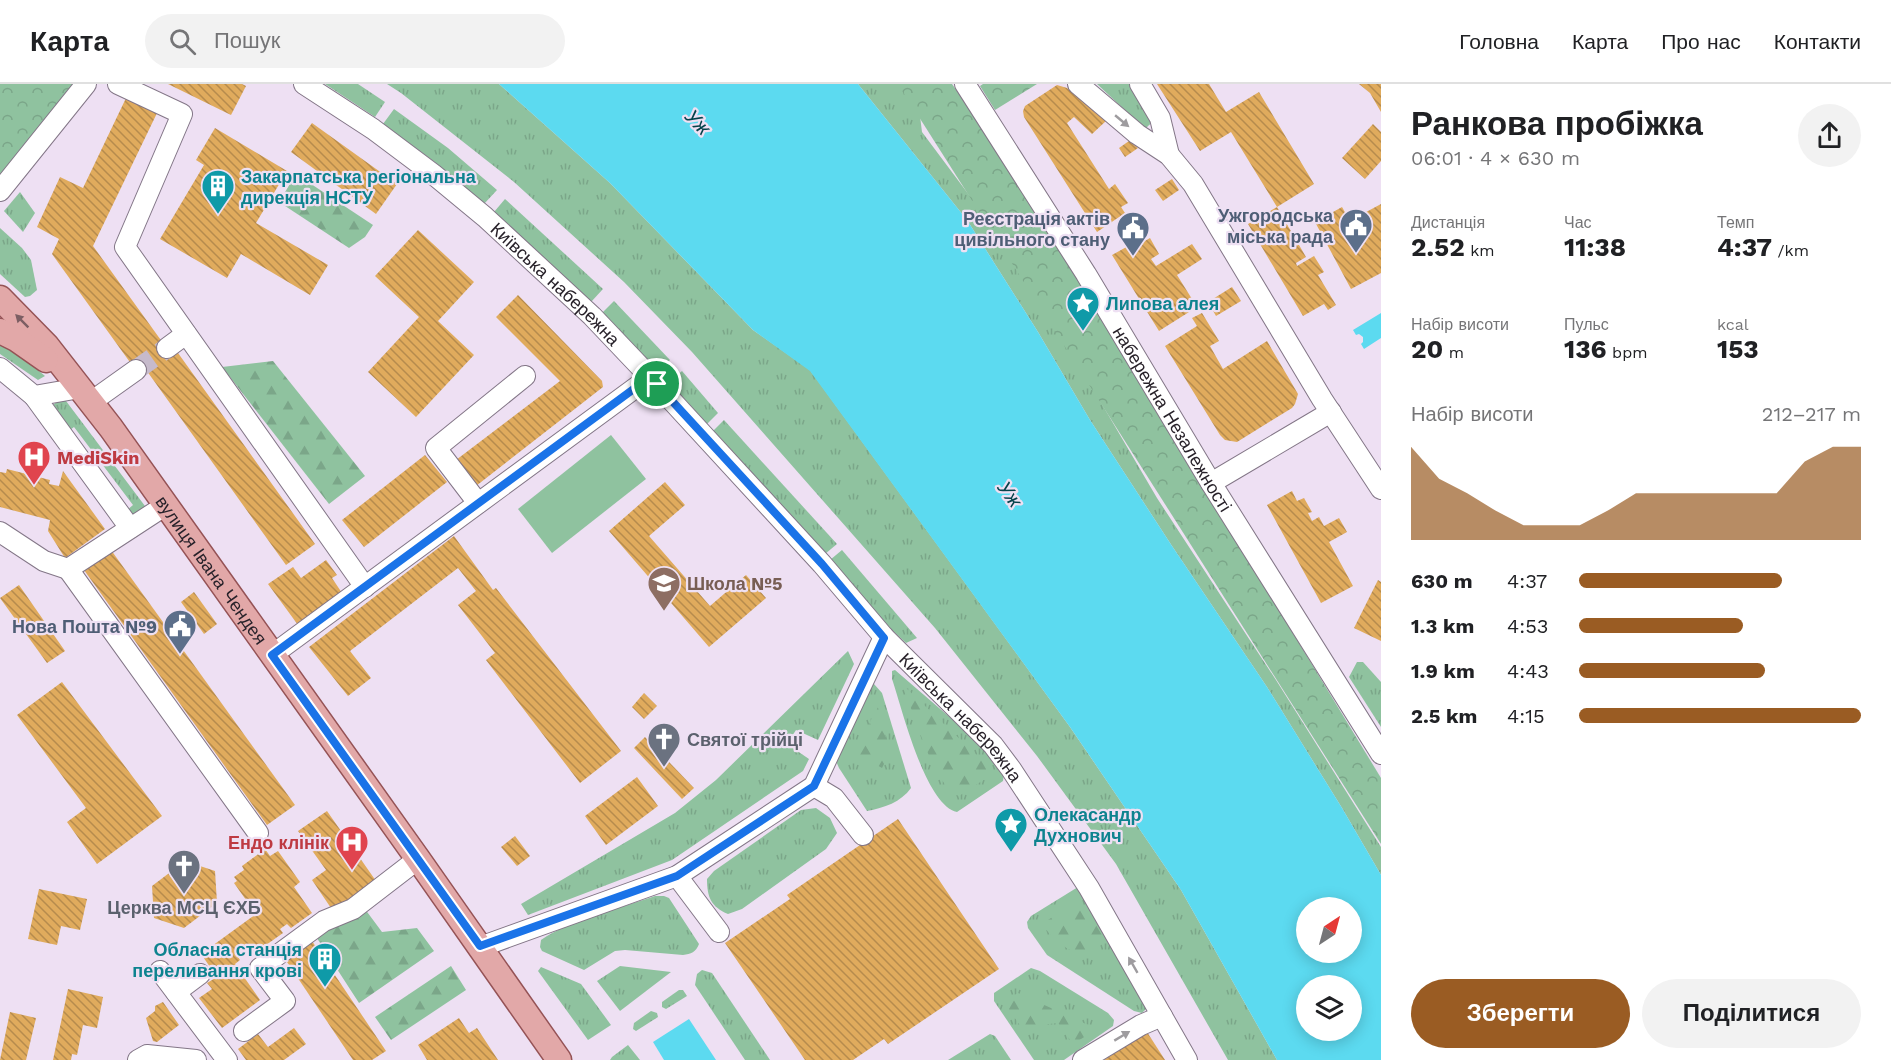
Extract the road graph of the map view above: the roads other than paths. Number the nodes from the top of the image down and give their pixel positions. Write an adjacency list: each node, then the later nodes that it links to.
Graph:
1 (86, 84): 8 (street)
2 (118, 84): 11 (street)
3 (304, 84): 16 (street, Київська набережна)
4 (965, 84): 20 (street, набережна Незалежності)
5 (1078, 84): 7 (street, one-way to 7)
6 (1140, 84): 7 (street)
7 (1169, 155): 19 (street)
8 (0, 191)
9 (0, 298): 17 (main road, вулиця Івана Чендея, one-way to 9)
10 (0, 331): 17 (main road, вулиця Івана Чендея)
11 (186, 334): 12 (street); 27 (street)
12 (167, 348)
13 (0, 368): 18 (street)
14 (136, 370): 17 (street)
15 (525, 376): 22 (street)
16 (650, 377): 22 (street); 28 (street, Київська набережна)
17 (80, 389): 18 (street); 23 (main road, вулиця Івана Чендея)
18 (34, 396): 24 (street)
19 (1331, 412): 20 (street); 21 (street)
20 (1211, 483): 30 (street, набережна Незалежності)
21 (1381, 489)
22 (478, 503): 27 (street)
23 (166, 506): 24 (street); 29 (main road, вулиця Івана Чендея)
24 (130, 528): 26 (street)
25 (0, 532): 26 (street)
26 (68, 569): 32 (street)
27 (365, 587): 29 (street)
28 (884, 638): 31 (street); 41 (street, Київська набережна, one-way to 28)
29 (272, 655): 34 (main road, вулиця Івана Чендея)
30 (1381, 754)
31 (814, 786): 33 (street); 35 (street)
32 (258, 832)
33 (863, 835)
34 (418, 859): 37 (main road, вулиця Івана Чендея); 42 (street)
35 (677, 876): 36 (street); 37 (street)
36 (719, 932)
37 (480, 946): 46 (main road, вулиця Івана Чендея)
38 (160, 971): 40 (street)
39 (200, 974): 40 (street)
40 (176, 992): 43 (street)
41 (1162, 1016): 47 (street, one-way to 41); 48 (street, Київська набережна)
42 (244, 1031)
43 (220, 1058)
44 (138, 1060): 45 (street)
45 (196, 1060)
46 (558, 1060)
47 (1083, 1060)
48 (1187, 1060)

